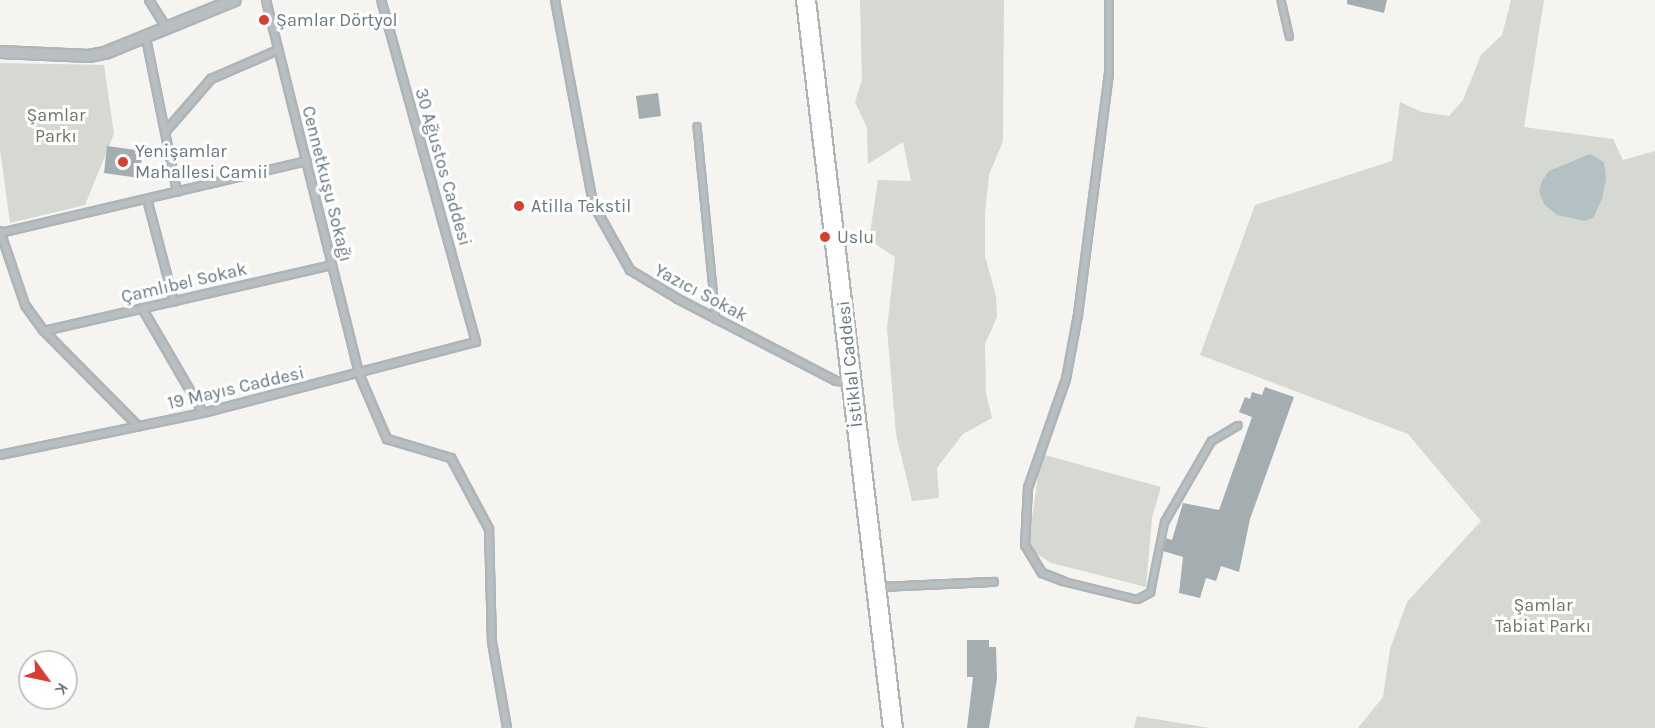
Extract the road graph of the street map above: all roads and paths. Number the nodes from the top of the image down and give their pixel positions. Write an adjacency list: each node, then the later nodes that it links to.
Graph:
1 (149, 0): 9 (street)
2 (236, 0): 9 (street)
3 (266, 0): 12 (street, Cennetkuşu Sokağı)
4 (381, 0): 25 (street, 30 Ağustos Caddesi)
5 (555, 0): 23 (street, Yazıcı Sokak)
6 (806, 0): 27 (main road, İstiklal Caddesi)
7 (1109, 0): 32 (street)
8 (1281, 0): 10 (lane)
9 (167, 29): 11 (street)
10 (1289, 36)
11 (146, 38): 13 (street); 15 (street)
12 (278, 50): 15 (street); 16 (street, Cennetkuşu Sokağı)
13 (0, 52)
14 (697, 126): 23 (lane)
15 (166, 131): 17 (street)
16 (307, 161): 17 (street); 20 (street, Cennetkuşu Sokağı)
17 (177, 192): 18 (street)
18 (147, 199): 19 (street); 21 (street)
19 (0, 232): 24 (street)
20 (332, 265): 21 (street, Çamlıbel Sokak); 26 (street, Cennetkuşu Sokağı)
21 (174, 301): 22 (street, Çamlıbel Sokak)
22 (141, 308): 24 (street, Çamlıbel Sokak); 28 (street)
23 (716, 319): 27 (street, Yazıcı Sokak)
24 (44, 331): 30 (street)
25 (476, 342): 26 (street, 19 Mayıs Caddesi)
26 (359, 374): 28 (street, 19 Mayıs Caddesi); 35 (street, Cennetkuşu Sokağı)
27 (852, 383): 34 (main road, İstiklal Caddesi)
28 (203, 412): 30 (street, 19 Mayıs Caddesi)
29 (1238, 425): 32 (lane)
30 (138, 426): 31 (street, 19 Mayıs Caddesi)
31 (0, 455)
32 (1063, 581)
33 (994, 582): 34 (street)
34 (875, 587): 36 (main road, İstiklal Caddesi)
35 (507, 728)
36 (893, 728)

